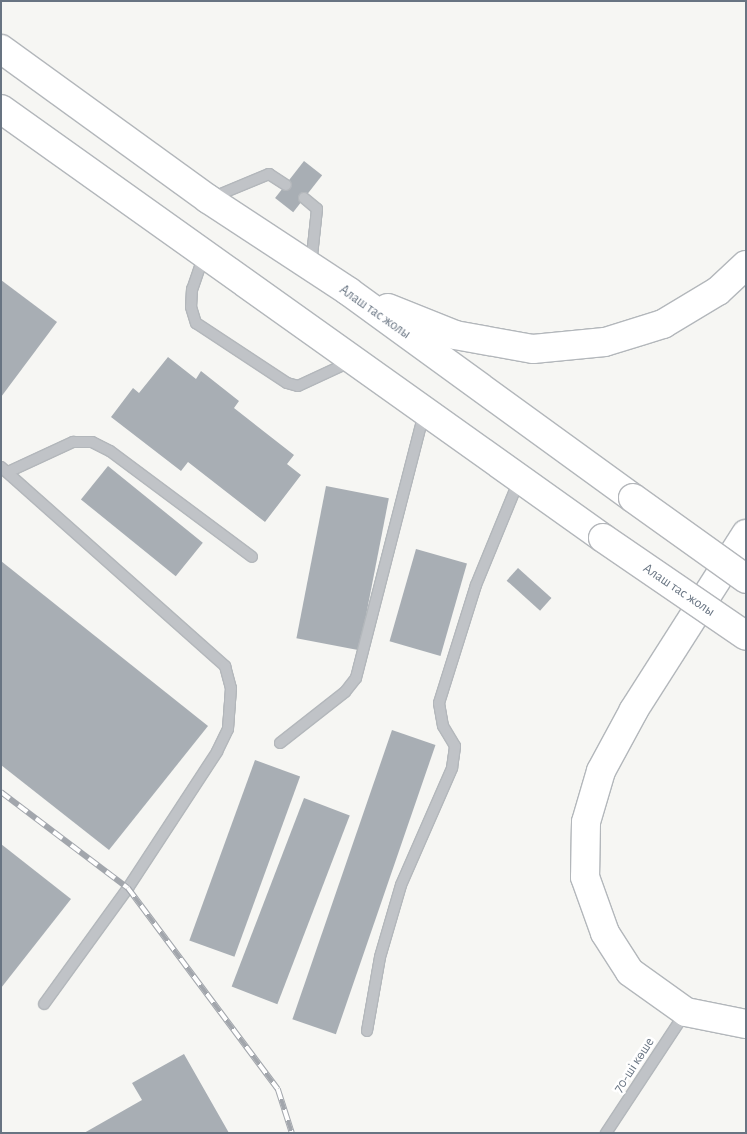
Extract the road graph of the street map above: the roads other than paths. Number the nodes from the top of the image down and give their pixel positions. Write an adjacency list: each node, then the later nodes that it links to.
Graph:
1 (1, 49): 5 (main road, Алаш тас жолы)
2 (1, 109): 6 (main road, Алаш тас жолы)
3 (286, 185): 5 (lane)
4 (304, 198): 8 (lane)
5 (208, 199): 8 (main road, Алаш тас жолы)
6 (204, 254): 10 (main road, Алаш тас жолы); 10 (lane)
7 (746, 265): 9 (main road)
8 (310, 268): 9 (main road, Алаш тас жолы)
9 (348, 292): 16 (main road, Алаш тас жолы, bridge)
10 (353, 360): 11 (main road, Алаш тас жолы)
11 (425, 410): 13 (main road, Алаш тас жолы); 18 (lane)
12 (5, 469): 15 (lane); 19 (lane)
13 (519, 479): 17 (main road, Алаш тас жолы, bridge); 22 (lane)
14 (746, 534): 20 (main road)
15 (252, 557)
16 (746, 579)
17 (746, 636)
18 (280, 743)
19 (44, 1004)
20 (686, 1012): 21 (main road); 23 (lane, 70-ші көше)
21 (741, 1020)
22 (367, 1031)
23 (606, 1133)

